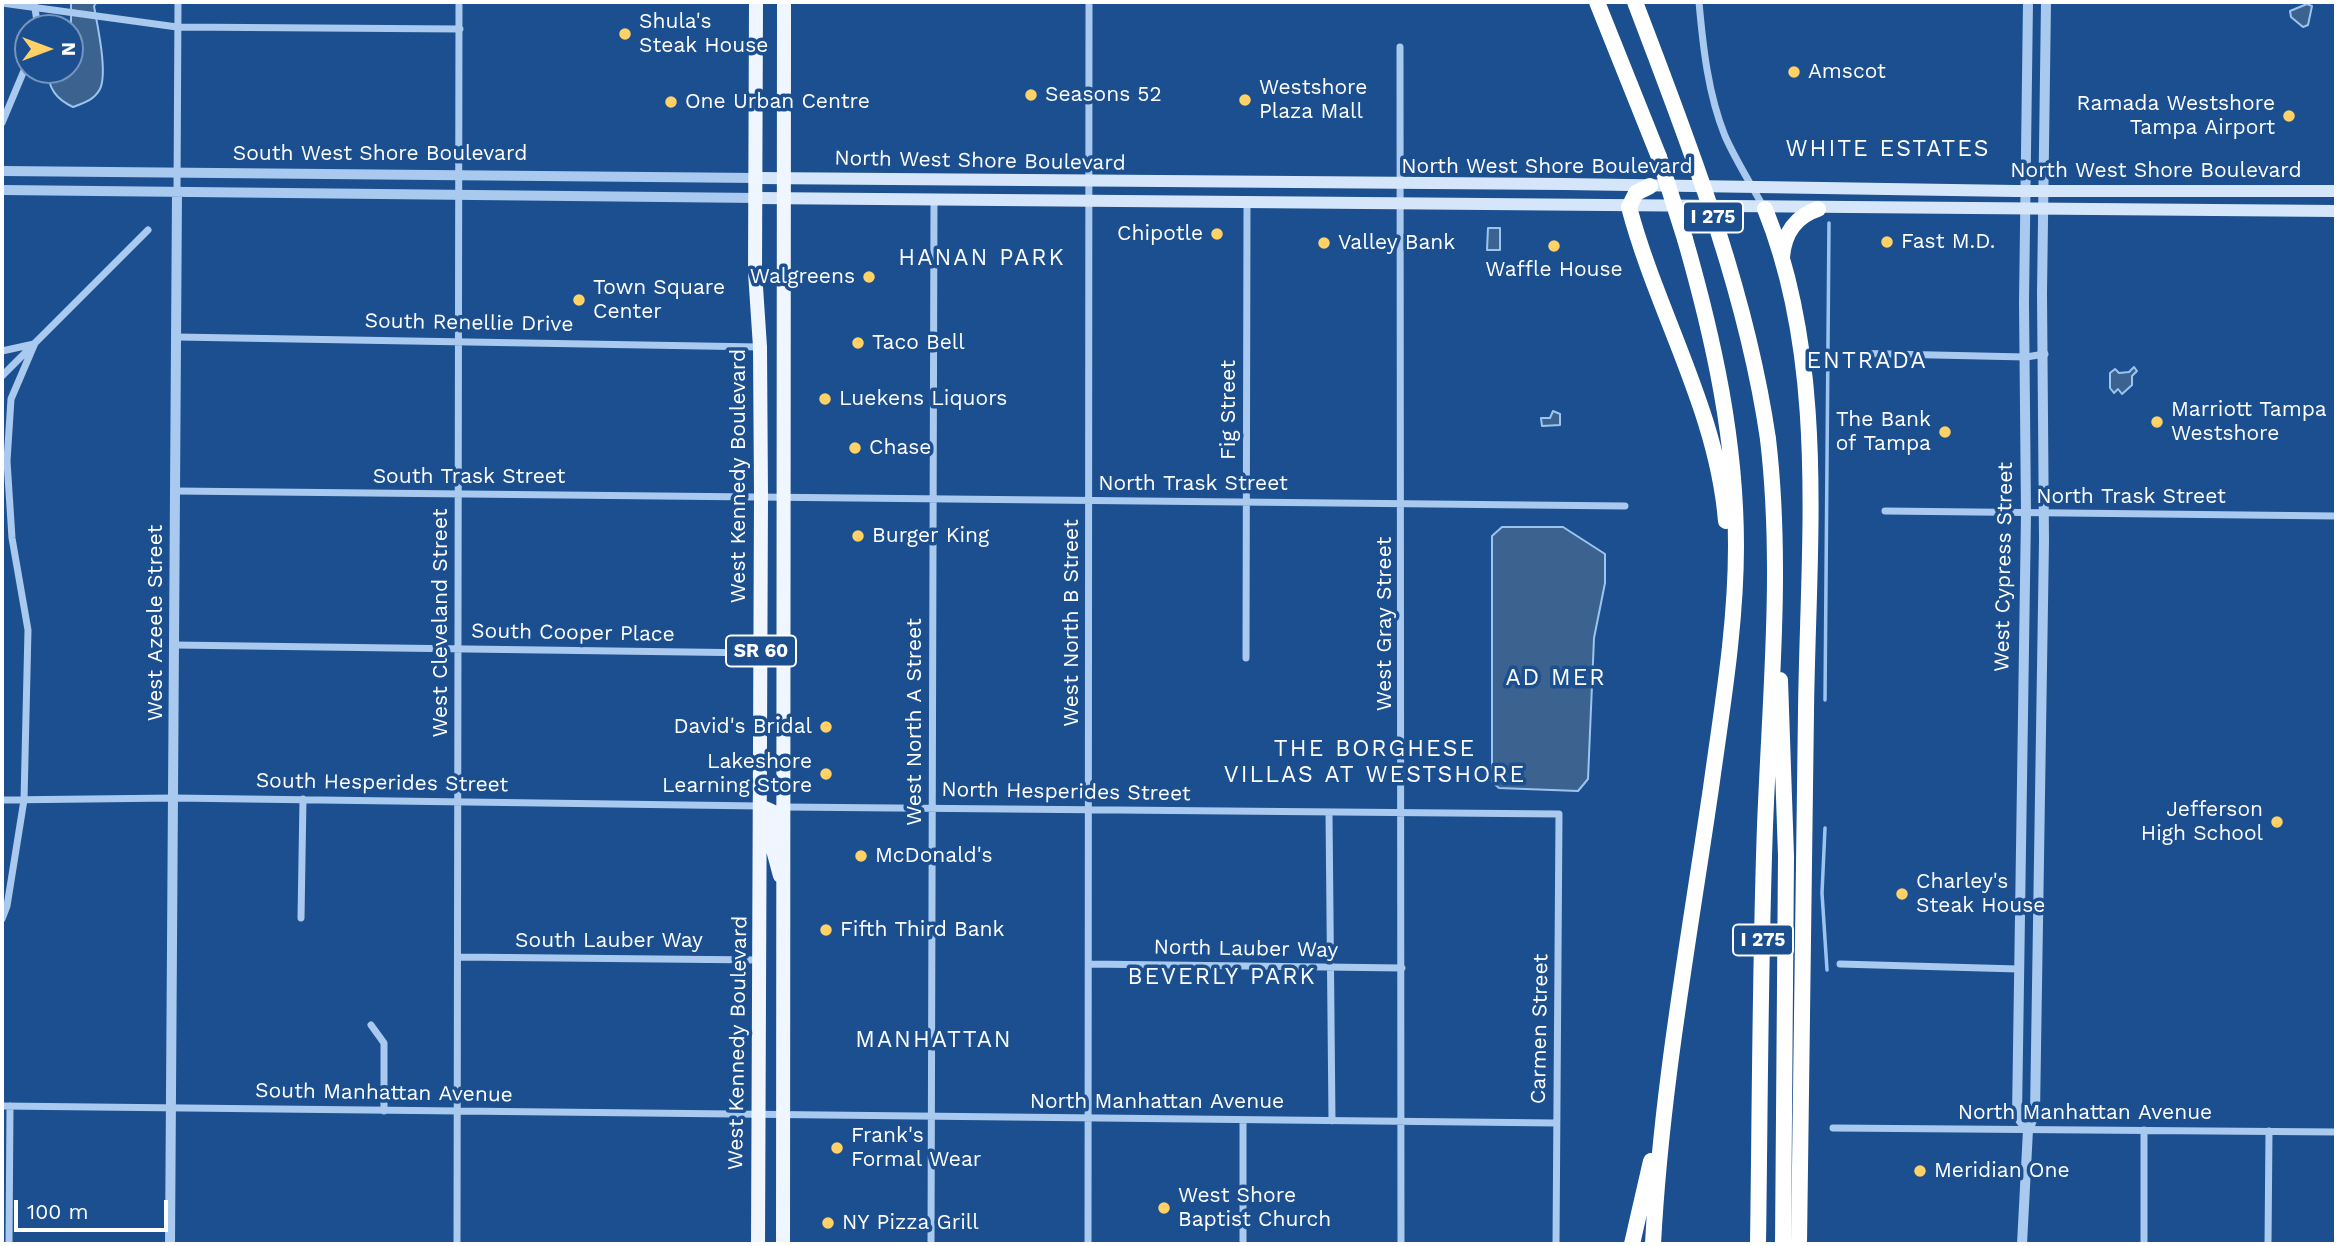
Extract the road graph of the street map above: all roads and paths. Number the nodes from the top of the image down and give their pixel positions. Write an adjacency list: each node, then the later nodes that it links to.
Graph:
1 (178, 2): 13 (street, West Azeele Street)
2 (459, 2): 14 (street, West Cleveland Street)
3 (755, 2): 24 (main road, West Kennedy Boulevard / SR 60)
4 (784, 2): 23 (main road, West Kennedy Boulevard / SR 60)
5 (1089, 2): 25 (street, West North B Street)
6 (1597, 2): 79 (highway, I 275, bridge)
7 (1635, 2): 74 (highway, I 275, bridge)
8 (1699, 2): 28 (street)
9 (2028, 2): 16 (street, West Cypress Street)
10 (2046, 2): 17 (street, West Cypress Street)
11 (2, 3): 12 (street)
12 (35, 5): 13 (street)
13 (177, 27): 14 (street); 21 (street, West Azeele Street)
14 (460, 29): 22 (street, West Cleveland Street)
15 (1401, 47): 26 (street, West Gray Street)
16 (2027, 51): 17 (street); 31 (street, West Cypress Street)
17 (2046, 52): 32 (street, West Cypress Street)
18 (18, 84): 19 (street)
19 (2, 122)
20 (2, 171): 21 (street, South West Shore Boulevard)
21 (177, 172): 22 (street, South West Shore Boulevard); 34 (street, West Azeele Street)
22 (460, 173): 24 (street, South West Shore Boulevard); 35 (street, West Cleveland Street)
23 (785, 177): 24 (main road, North West Shore Boulevard); 25 (main road, North West Shore Boulevard); 37 (main road, West Kennedy Boulevard / SR 60)
24 (757, 178): 36 (main road, West Kennedy Boulevard / SR 60)
25 (1089, 181): 26 (main road, North West Shore Boulevard); 39 (street, West North B Street)
26 (1403, 185): 27 (main road, North West Shore Boulevard); 41 (street, West Gray Street)
27 (1650, 186): 28 (main road, North West Shore Boulevard); 42 (highway)
28 (1754, 188): 31 (main road, North West Shore Boulevard); 43 (street)
29 (2, 190): 34 (street, South West Shore Boulevard)
30 (2314, 190): 32 (main road, North West Shore Boulevard); 33 (main road, North West Shore Boulevard); 47 (main road)
31 (2025, 191): 32 (main road, North West Shore Boulevard); 45 (street, West Cypress Street)
32 (2044, 191): 46 (street, West Cypress Street)
33 (2336, 191)
34 (177, 192): 35 (street, South West Shore Boulevard); 51 (street, West Azeele Street)
35 (460, 192): 36 (street, South West Shore Boulevard); 52 (street, West Cleveland Street)
36 (757, 198): 37 (main road, North West Shore Boulevard); 54 (main road, West Kennedy Boulevard / SR 60)
37 (785, 199): 38 (main road, North West Shore Boulevard); 64 (main road, West Kennedy Boulevard / SR 60)
38 (934, 199): 39 (main road, North West Shore Boulevard); 65 (street, West North A Street)
39 (1089, 202): 40 (main road, North West Shore Boulevard); 66 (street, West North B Street)
40 (1247, 204): 41 (main road, North West Shore Boulevard); 67 (street, Fig Street)
41 (1403, 205): 42 (main road, North West Shore Boulevard); 68 (street, West Gray Street)
42 (1629, 207): 43 (main road, North West Shore Boulevard); 79 (highway)
43 (1765, 209): 44 (main road, North West Shore Boulevard); 50 (highway)
44 (1818, 209): 45 (main road, North West Shore Boulevard); 50 (highway)
45 (2024, 209): 46 (main road, North West Shore Boulevard); 58 (street, West Cypress Street)
46 (2043, 210): 47 (main road, North West Shore Boulevard); 57 (street, West Cypress Street)
47 (2312, 211): 48 (main road, North West Shore Boulevard)
48 (2336, 211)
49 (148, 230): 53 (street)
50 (1782, 260): 137 (highway)
51 (177, 337): 52 (street, South Renellie Drive); 61 (street, West Azeele Street)
52 (459, 340): 54 (street, South Renellie Drive); 62 (street, West Cleveland Street)
53 (35, 344): 55 (street); 59 (street); 60 (street)
54 (760, 347): 63 (main road, West Kennedy Boulevard / SR 60)
55 (2, 351)
56 (1843, 353): 58 (street)
57 (2045, 354): 58 (street); 72 (street, West Cypress Street)
58 (2026, 357): 71 (street, West Cypress Street)
59 (2, 376)
60 (5, 451): 84 (street)
61 (176, 491): 62 (street, South Trask Street); 75 (street, West Azeele Street)
62 (459, 495): 63 (street, South Trask Street); 76 (street, West Cleveland Street)
63 (761, 496): 64 (street, North Trask Street); 77 (main road, West Kennedy Boulevard / SR 60)
64 (785, 496): 65 (street, North Trask Street); 87 (main road, West Kennedy Boulevard / SR 60)
65 (933, 499): 66 (street, North Trask Street); 88 (street, West North A Street)
66 (1090, 501): 67 (street, North Trask Street); 89 (street, West North B Street)
67 (1246, 502): 68 (street, North Trask Street); 78 (street, Fig Street)
68 (1402, 504): 69 (street, North Trask Street); 91 (street, West Gray Street)
69 (1625, 506)
70 (1885, 511): 71 (street, North Trask Street)
71 (2026, 514): 72 (street, North Trask Street); 102 (street, West Cypress Street)
72 (2044, 514): 73 (street, North Trask Street); 103 (street, West Cypress Street)
73 (2336, 516)
74 (1775, 576): 135 (highway, I 275); 136 (highway)
75 (175, 645): 76 (street, South Cooper Place); 81 (street, West Azeele Street)
76 (459, 649): 77 (street, South Cooper Place); 85 (street, West Cleveland Street)
77 (761, 653): 80 (main road, West Kennedy Boulevard / SR 60)
78 (1246, 657)
79 (1728, 668): 105 (highway, I 275)
80 (761, 714): 86 (main road, West Kennedy Boulevard / SR 60); 87 (main road)
81 (174, 798): 82 (street, South Hesperides Street); 84 (street, South Hesperides Street); 107 (street, West Azeele Street)
82 (303, 799): 85 (street, South Hesperides Street); 94 (street)
83 (2, 800): 84 (street, South Hesperides Street)
84 (23, 800): 95 (street)
85 (458, 801): 86 (street, South Hesperides Street); 96 (street, West Cleveland Street)
86 (761, 806): 93 (main road); 97 (main road, West Kennedy Boulevard / SR 60)
87 (784, 807): 88 (street, North Hesperides Street); 93 (main road, West Kennedy Boulevard / SR 60)
88 (932, 809): 89 (street, North Hesperides Street); 112 (street, West North A Street)
89 (1088, 810): 90 (street, North Hesperides Street); 98 (street, West North B Street)
90 (1329, 812): 91 (street, North Hesperides Street); 100 (street)
91 (1402, 813): 92 (street, North Hesperides Street); 101 (street, West Gray Street)
92 (1559, 814): 117 (street, Carmen Street)
93 (784, 884): 111 (main road, West Kennedy Boulevard / SR 60)
94 (302, 918)
95 (2, 919)
96 (458, 957): 97 (street, South Lauber Way); 109 (street, West Cleveland Street)
97 (760, 960): 110 (main road, West Kennedy Boulevard / SR 60)
98 (1089, 964): 100 (street, North Lauber Way); 113 (street, West North B Street)
99 (1840, 964): 102 (street)
100 (1329, 968): 101 (street, North Lauber Way); 115 (street)
101 (1402, 968): 116 (street, West Gray Street)
102 (2018, 969): 103 (street); 119 (street, West Cypress Street)
103 (2036, 987): 119 (street, West Cypress Street)
104 (371, 1025): 108 (street)
105 (1665, 1101): 133 (highway); 134 (highway, I 275)
106 (6, 1106): 107 (street, South Manhattan Avenue); 123 (street)
107 (171, 1107): 108 (street, South Manhattan Avenue); 124 (street, West Azeele Street)
108 (384, 1111): 109 (street, South Manhattan Avenue)
109 (457, 1112): 110 (street, South Manhattan Avenue); 125 (street, West Cleveland Street)
110 (758, 1114): 111 (street, North Manhattan Avenue); 126 (main road, West Kennedy Boulevard / SR 60)
111 (783, 1115): 112 (street, North Manhattan Avenue); 127 (main road, West Kennedy Boulevard / SR 60)
112 (932, 1118): 113 (street, North Manhattan Avenue); 128 (street, West North A Street)
113 (1086, 1119): 114 (street, North Manhattan Avenue); 129 (street, West North B Street)
114 (1243, 1121): 115 (street, North Manhattan Avenue); 130 (street)
115 (1332, 1121): 116 (street, North Manhattan Avenue)
116 (1401, 1122): 117 (street, North Manhattan Avenue); 131 (street, West Gray Street)
117 (1556, 1123): 132 (street, Carmen Street)
118 (1833, 1128): 119 (street, North Manhattan Avenue)
119 (2028, 1130): 120 (street, North Manhattan Avenue); 138 (street, West Cypress Street)
120 (2144, 1130): 121 (street, North Manhattan Avenue); 139 (street)
121 (2269, 1131): 122 (street, North Manhattan Avenue); 140 (street)
122 (2336, 1132)
123 (9, 1244)
124 (170, 1244)
125 (457, 1244)
126 (758, 1244)
127 (783, 1244)
128 (931, 1244)
129 (1088, 1244)
130 (1243, 1244)
131 (1401, 1244)
132 (1556, 1244)
133 (1632, 1244)
134 (1654, 1244)
135 (1758, 1244)
136 (1783, 1244)
137 (1799, 1244)
138 (2022, 1244)
139 (2144, 1244)
140 (2269, 1244)

